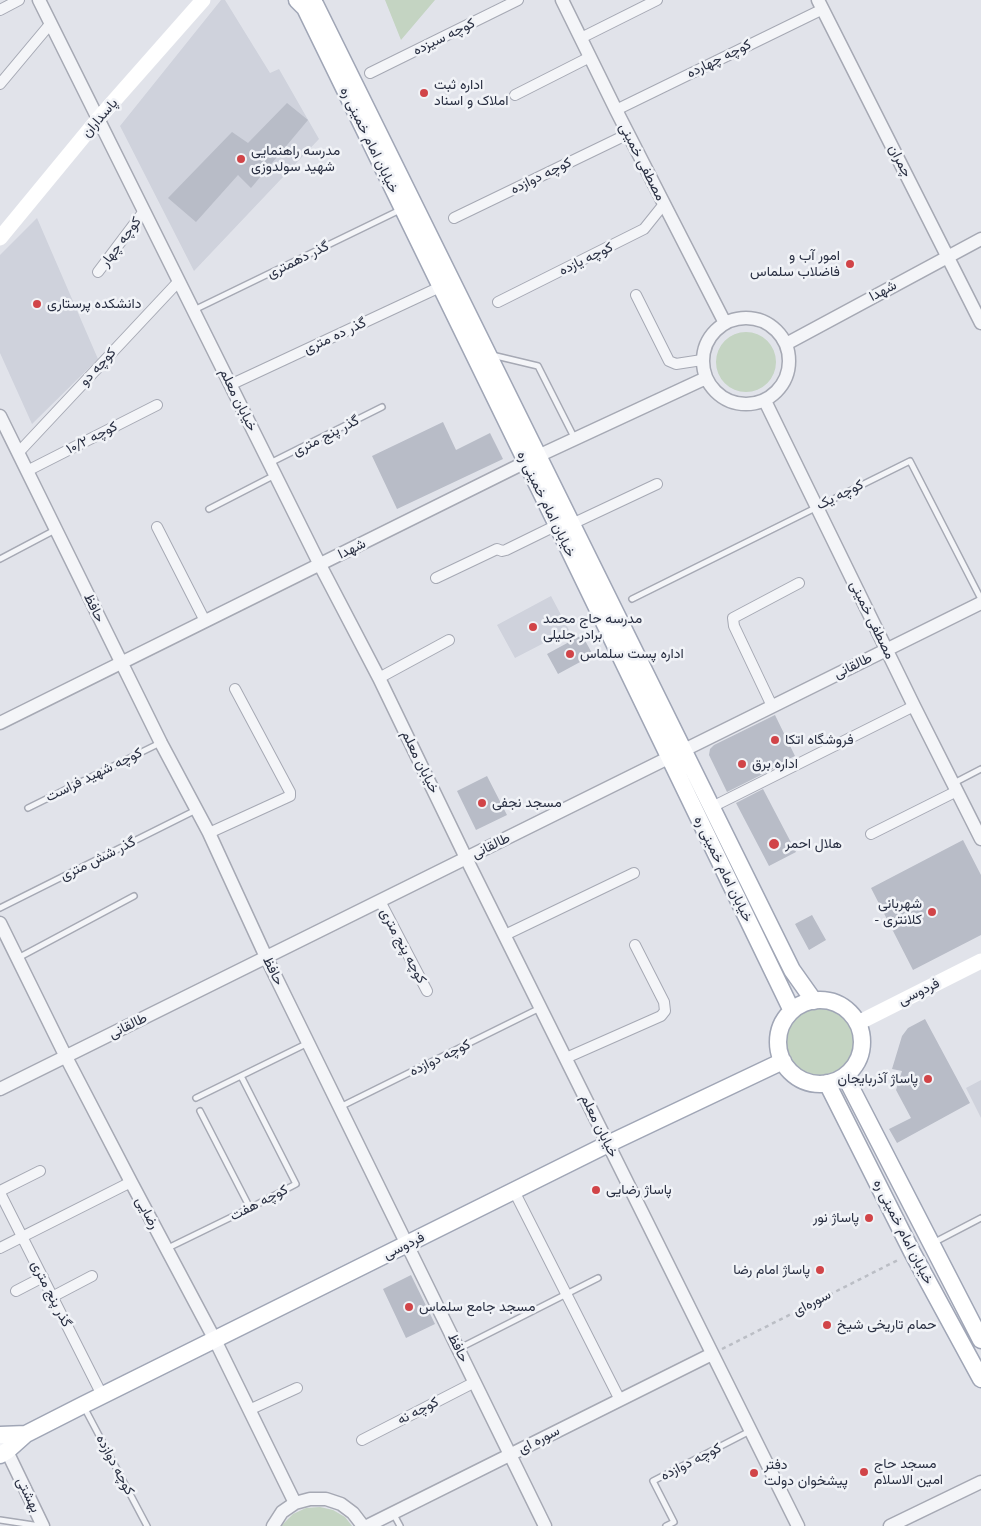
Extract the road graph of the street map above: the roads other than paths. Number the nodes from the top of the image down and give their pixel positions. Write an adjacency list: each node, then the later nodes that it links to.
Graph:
1 (19, 0): 10 (street)
2 (39, 0): 11 (street, خیابان معلم)
3 (203, 0): 18 (main road, پاسداران)
4 (296, 0): 21 (main road, خیابان امام خمینی ره)
5 (314, 0): 36 (main road, خیابان امام خمینی ره)
6 (518, 0): 14 (street, کوچه سیزده)
7 (562, 0): 12 (street, مصطفی خمینی)
8 (657, 0): 12 (street)
9 (820, 4): 17 (street, کوچه چهارده); 26 (street, چمران)
10 (0, 10)
11 (51, 24): 15 (street); 18 (street, خیابان معلم)
12 (581, 38): 13 (street, مصطفی خمینی)
13 (590, 57): 16 (street); 17 (street, مصطفی خمینی)
14 (370, 73)
15 (0, 84)
16 (515, 95)
17 (616, 110): 19 (street, مصطفی خمینی)
18 (98, 119): 22 (street, خیابان معلم); 24 (main road, پاسداران)
19 (628, 134): 20 (street, مصطفی خمینی); 23 (street, کوچه دوازده)
20 (664, 204): 31 (street, کوچه یازده); 33 (street, مصطفی خمینی)
21 (402, 209): 29 (main road, خیابان امام خمینی ره); 32 (lane, گذر دهمتری)
22 (144, 211): 27 (street, کوچه چهار); 28 (street, خیابان معلم)
23 (454, 218)
24 (0, 238)
25 (981, 239): 26 (street, شهدا)
26 (948, 256): 34 (street, چمران); 35 (street, شهدا)
27 (98, 272)
28 (179, 281): 32 (street, خیابان معلم); 45 (street, کوچه دو)
29 (440, 287): 39 (street, گذر ده متری); 46 (main road, خیابان امام خمینی ره)
30 (636, 295): 37 (street)
31 (498, 302)
32 (193, 310): 39 (street, خیابان معلم)
33 (725, 323): 35 (street); 37 (street)
34 (981, 323)
35 (786, 344): 40 (street)
36 (488, 353): 44 (lane); 46 (main road, خیابان امام خمینی ره)
37 (702, 360): 38 (street)
38 (706, 378): 40 (street); 44 (street, شهدا)
39 (230, 385): 47 (street, خیابان معلم)
40 (765, 401): 50 (street, مصطفی خمینی)
41 (157, 404): 48 (street, کوچه ۱۰/۲)
42 (382, 407): 47 (lane, گذر پنج متری)
43 (0, 416): 45 (street, حافظ)
44 (575, 439): 46 (street, شهدا)
45 (18, 453): 48 (street, حافظ)
46 (532, 460): 52 (main road, خیابان امام خمینی ره); 56 (street, شهدا)
47 (272, 470): 51 (lane, گذر پنج متری); 56 (street, خیابان معلم)
48 (27, 471): 54 (street, حافظ)
49 (656, 484): 52 (street)
50 (816, 507): 59 (lane, کوچه یک); 60 (lane, کوچه یک); 64 (street, مصطفی خمینی)
51 (209, 509)
52 (565, 525): 57 (street); 72 (main road, خیابان امام خمینی ره)
53 (156, 527): 62 (street)
54 (56, 530): 55 (lane); 65 (street, حافظ)
55 (0, 559)
56 (320, 565): 62 (street, شهدا); 66 (street, خیابان معلم)
57 (436, 578)
58 (799, 583): 68 (street)
59 (632, 599)
60 (981, 599)
61 (981, 603): 64 (street, طالقانی)
62 (205, 621): 65 (street, شهدا)
63 (449, 640): 66 (street)
64 (887, 650): 68 (street, طالقانی); 69 (street, مصطفی خمینی)
65 (121, 663): 70 (street, شهدا); 71 (street, حافظ)
66 (380, 678): 81 (street, خیابان معلم)
67 (235, 689): 78 (street)
68 (772, 706): 72 (street, طالقانی)
69 (914, 706): 74 (street, مصطفی خمینی); 75 (street)
70 (0, 723)
71 (160, 743): 76 (lane, کوچه شهید فراست); 77 (street, حافظ)
72 (676, 754): 75 (main road, خیابان امام خمینی ره); 81 (street, طالقانی); 95 (main road, خیابان امام خمینی ره)
73 (981, 769): 74 (lane)
74 (955, 787): 79 (street); 80 (street, مصطفی خمینی)
75 (712, 807): 93 (main road, خیابان امام خمینی ره)
76 (28, 808)
77 (196, 810): 78 (street, حافظ); 85 (lane, گذر شش متری)
78 (209, 833): 89 (street, حافظ)
79 (871, 834)
80 (981, 839)
81 (466, 858): 84 (street, طالقانی); 87 (street, خیابان معلم)
82 (634, 873): 87 (street)
83 (134, 896): 90 (lane)
84 (380, 901): 89 (street, طالقانی); 92 (street, کوچه پنج متری)
85 (0, 908)
86 (0, 923): 90 (street, رضایی)
87 (505, 935): 94 (street, خیابان معلم)
88 (635, 945): 99 (street)
89 (266, 958): 97 (street, حافظ); 98 (street, طالقانی)
90 (18, 959): 98 (street, رضایی)
91 (981, 961): 96 (main road, فردوسی)
92 (427, 991)
93 (814, 1001): 95 (main road); 96 (main road)
94 (540, 1008): 99 (street, خیابان معلم); 106 (lane, کوچه دوازده)
95 (792, 1011): 100 (main road)
96 (858, 1023): 102 (main road)
97 (308, 1043): 101 (lane); 106 (street, حافظ)
98 (66, 1056): 104 (street, طالقانی); 110 (street, رضایی)
99 (566, 1058): 108 (street, خیابان معلم)
100 (783, 1061): 103 (main road); 108 (main road, فردوسی)
101 (241, 1076): 105 (lane); 113 (lane, کوچه هفت)
102 (845, 1076): 103 (main road); 117 (main road, خیابان امام خمینی ره)
103 (827, 1083): 130 (main road, خیابان امام خمینی ره)
104 (0, 1089)
105 (196, 1098)
106 (339, 1107): 116 (street, حافظ)
107 (200, 1111): 113 (lane)
108 (608, 1144): 112 (main road, فردوسی); 129 (street, خیابان معلم)
109 (40, 1171): 111 (street)
110 (130, 1182): 115 (street); 119 (street, رضایی)
111 (0, 1192): 115 (street, گذر پنج متری)
112 (514, 1192): 116 (main road, فردوسی); 124 (street)
113 (250, 1208): 119 (lane, کوچه هفت)
114 (981, 1218): 117 (lane)
115 (22, 1237): 118 (street); 121 (street, گذر پنج متری)
116 (407, 1244): 126 (main road, فردوسی); 128 (street, حافظ)
117 (930, 1244): 127 (main road, خیابان امام خمینی ره)
118 (0, 1248)
119 (166, 1249): 126 (street, رضایی)
120 (92, 1276): 125 (street)
121 (43, 1277): 123 (street); 125 (street, گذر پنج متری)
122 (598, 1278): 124 (lane)
123 (16, 1292)
124 (567, 1294): 128 (lane); 134 (street)
125 (52, 1297): 133 (street, گذر پنج متری)
126 (215, 1340): 133 (main road, فردوسی); 136 (street, رضایی)
127 (981, 1340)
128 (458, 1349): 131 (street, حافظ)
129 (712, 1354): 134 (street, سوره ای); 137 (street, خیابان معلم)
130 (981, 1379)
131 (474, 1382): 138 (street, کوچه نه); 140 (street, حافظ)
132 (297, 1388): 136 (street)
133 (102, 1395): 135 (main road, فردوسی)
134 (620, 1400): 140 (street, سوره ای)
135 (83, 1405): 139 (main road, فردوسی); 146 (lane, کوچه دوازده)
136 (249, 1410): 142 (street, رضایی)
137 (750, 1431): 151 (lane, کوچه دوازده); 152 (street, خیابان معلم)
138 (362, 1440)
139 (2, 1445): 145 (street, بهشتی)
140 (510, 1454): 143 (street, سوره ای); 150 (street, حافظ)
141 (981, 1482): 153 (street)
142 (295, 1503): 147 (street); 148 (street)
143 (393, 1513): 148 (street, سوره ای); 149 (lane)
144 (0, 1520): 145 (lane)
145 (42, 1526)
146 (147, 1526)
147 (273, 1526)
148 (365, 1526)
149 (400, 1526)
150 (545, 1526)
151 (666, 1526)
152 (798, 1526)
153 (890, 1526)

